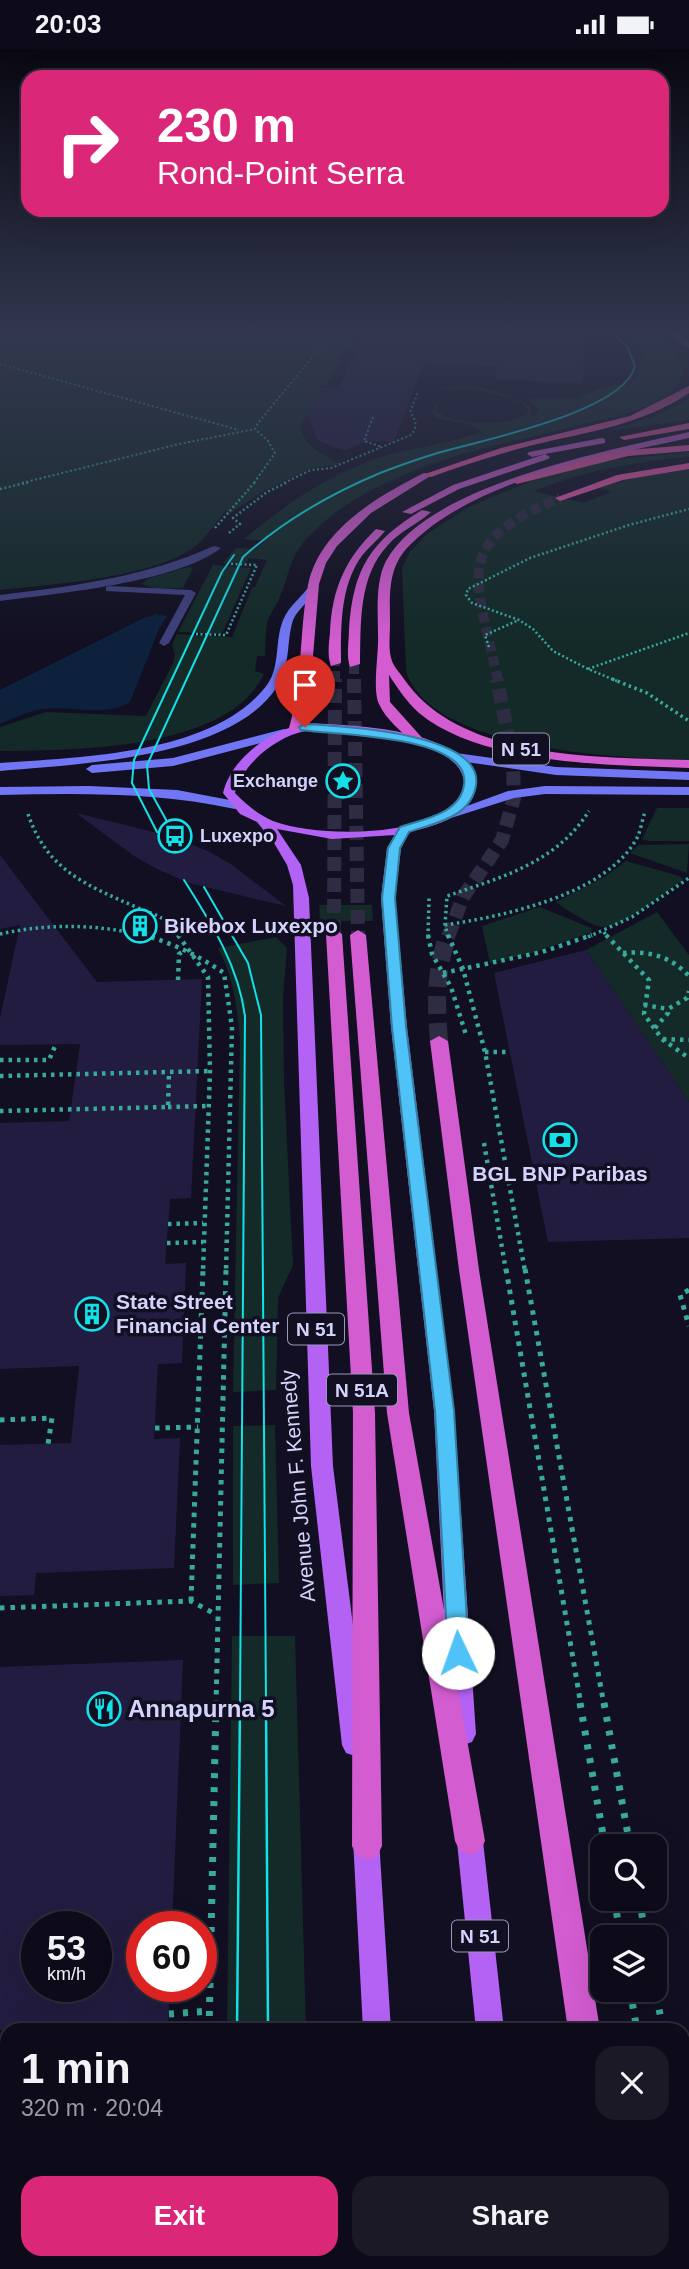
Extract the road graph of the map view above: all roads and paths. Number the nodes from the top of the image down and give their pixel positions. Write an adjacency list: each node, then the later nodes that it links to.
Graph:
1 (221, 435): 16 (path)
2 (261, 435): 21 (path)
3 (367, 435): 10 (path)
4 (409, 435): 10 (path)
5 (565, 435): 13 (highway)
6 (638, 435): 9 (highway)
7 (686, 435): 14 (highway)
8 (686, 435): 35 (highway)
9 (624, 437): 15 (highway); 34 (highway)
10 (386, 447): 22 (path)
11 (689, 448): 14 (highway)
12 (689, 466): 18 (highway)
13 (426, 475): 20 (highway)
14 (517, 481): 33 (highway)
15 (435, 485)
16 (0, 489)
17 (422, 490): 20 (highway)
18 (560, 498)
19 (689, 509): 29 (path)
20 (357, 522): 26 (highway)
21 (211, 534)
22 (222, 538)
23 (217, 548): 25 (lane)
24 (222, 564): 31 (path)
25 (107, 586): 27 (lane); 28 (lane); 31 (lane)
26 (311, 591): 38 (highway); 42 (main road)
27 (0, 598)
28 (94, 598)
29 (519, 619): 32 (path); 36 (path)
30 (689, 633): 36 (path)
31 (167, 638)
32 (489, 647)
33 (385, 660): 39 (highway); 41 (highway, N 51)
34 (335, 663)
35 (354, 663)
36 (588, 670): 37 (path)
37 (688, 722)
38 (290, 731): 39 (main road); 42 (main road); 47 (main road)
39 (418, 741): 40 (main road)
40 (456, 757): 43 (main road); 50 (main road, N 51)
41 (689, 764)
42 (0, 768)
43 (689, 776)
44 (0, 791): 47 (main road)
45 (689, 791): 50 (main road)
46 (646, 801): 55 (path)
47 (235, 805): 51 (main road, N 51)
48 (26, 806): 60 (path)
49 (590, 810): 55 (path)
50 (451, 814): 52 (main road, N 51)
51 (263, 822): 52 (main road, N 51); 103 (main road, Avenue John F. Kennedy / N 51)
52 (404, 830): 102 (main road, N 51)
53 (689, 878): 56 (path)
54 (429, 898): 63 (path)
55 (445, 925): 62 (path)
56 (604, 932): 61 (path); 62 (path)
57 (0, 934): 60 (path)
58 (334, 934): 103 (highway, N 51A)
59 (358, 935): 102 (highway, N 51A)
60 (186, 949): 65 (path); 80 (path); 99 (path)
61 (623, 953): 64 (path); 68 (path)
62 (463, 969): 63 (path); 76 (path)
63 (443, 973): 75 (path)
64 (689, 976)
65 (178, 980)
66 (689, 991): 67 (path)
67 (688, 998): 69 (path)
68 (644, 1005): 69 (path); 70 (path)
69 (668, 1009): 70 (path)
70 (655, 1028): 71 (path)
71 (662, 1039): 72 (path); 78 (path)
72 (689, 1040)
73 (439, 1041): 111 (highway)
74 (56, 1044): 79 (path)
75 (468, 1049)
76 (485, 1052): 77 (path); 101 (path)
77 (510, 1052)
78 (689, 1058)
79 (0, 1060)
80 (210, 1071): 81 (path); 83 (path)
81 (169, 1072): 82 (path); 84 (path)
82 (0, 1076)
83 (208, 1106): 84 (path); 87 (path)
84 (168, 1107): 85 (path)
85 (0, 1111)
86 (482, 1131): 100 (path)
87 (203, 1223): 88 (path); 89 (path)
88 (168, 1224)
89 (203, 1242): 90 (path); 94 (path)
90 (167, 1243)
91 (689, 1290): 92 (path)
92 (689, 1326)
93 (0, 1420): 96 (path)
94 (198, 1427): 95 (path); 97 (path)
95 (155, 1428)
96 (48, 1444)
97 (191, 1601): 98 (path); 99 (path)
98 (0, 1608)
99 (218, 1615): 106 (path)
100 (603, 1834)
101 (628, 1834)
102 (470, 1841): 110 (main road, N 51)
103 (367, 1846): 109 (main road, Avenue John F. Kennedy / N 51)
104 (632, 2002): 112 (path)
105 (658, 2002): 113 (path)
106 (210, 2011): 107 (path); 108 (path)
107 (169, 2014)
108 (209, 2023)
109 (377, 2023)
110 (489, 2023)
111 (583, 2023)
112 (636, 2023)
113 (662, 2023)

